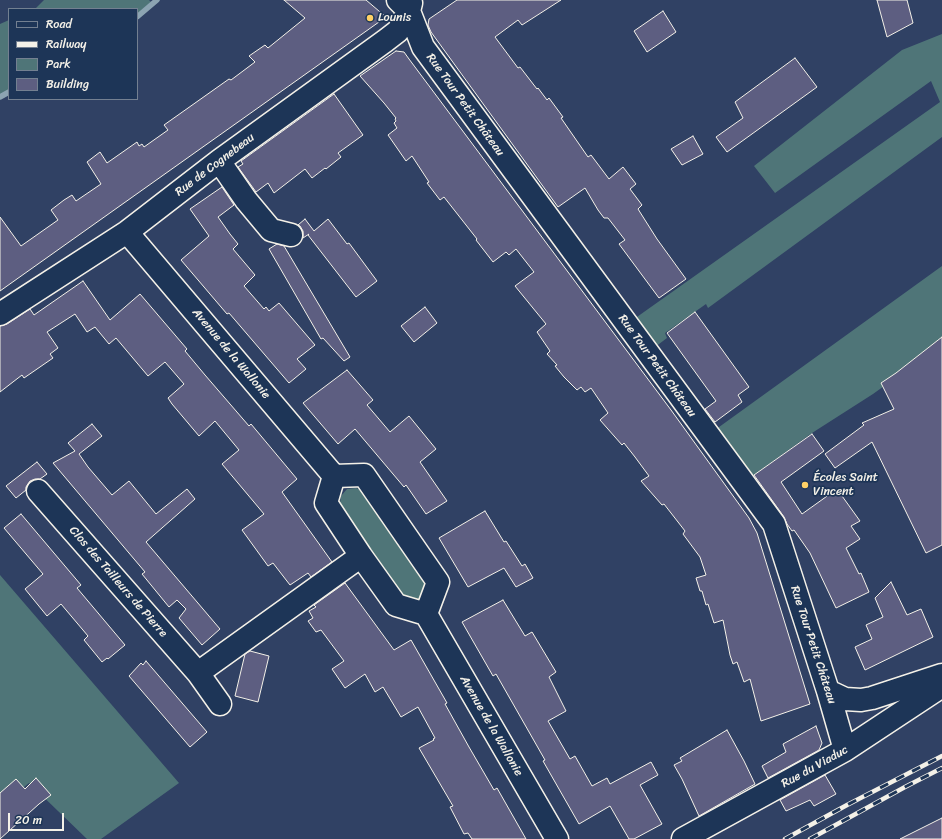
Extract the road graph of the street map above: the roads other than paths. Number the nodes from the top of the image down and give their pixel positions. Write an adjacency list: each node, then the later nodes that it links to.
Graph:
1 (429, 0): 2 (street)
2 (407, 4): 3 (street, Rue de Cognebeau); 14 (street, Rue Tour Petit Château)
3 (219, 161): 4 (street, Rue de Cognebeau); 5 (street)
4 (127, 232): 6 (street, Rue de Cognebeau); 7 (street, Avenue de la Wallonie)
5 (291, 235)
6 (0, 314)
7 (334, 476): 9 (street); 10 (street)
8 (38, 491): 11 (street, Clos des Tailleurs de Pierre)
9 (361, 556): 10 (street); 11 (street)
10 (426, 614): 17 (street, Avenue de la Wallonie)
11 (198, 673): 15 (street, Clos des Tailleurs de Pierre)
12 (942, 675): 14 (street)
13 (942, 686): 16 (street, Rue du Viaduc)
14 (828, 691): 16 (street, Rue Tour Petit Château)
15 (220, 704)
16 (846, 750): 18 (street, Rue du Viaduc)
17 (557, 839)
18 (683, 839)

